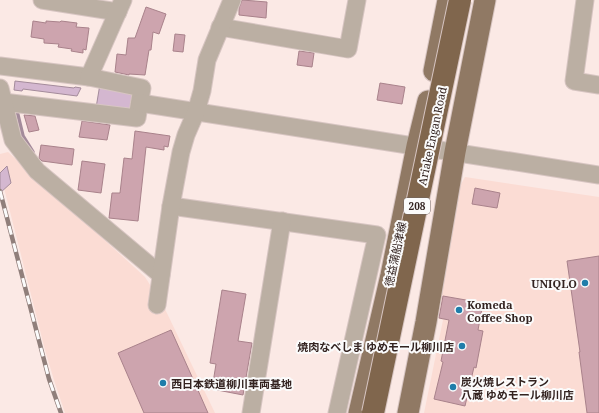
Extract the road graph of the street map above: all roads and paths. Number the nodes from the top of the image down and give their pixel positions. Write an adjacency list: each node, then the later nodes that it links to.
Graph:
1 (42, 0): 8 (street)
2 (232, 0): 9 (street)
3 (357, 0): 9 (street)
4 (448, 0): 16 (main road, 徳益蒲船津線)
5 (460, 0): 28 (highway, Ariake Engan Road / 208, bridge)
6 (485, 0): 17 (main road)
7 (585, 0): 12 (street)
8 (120, 6): 11 (street)
9 (220, 27): 15 (street)
10 (0, 66): 11 (street)
11 (89, 77): 14 (street)
12 (599, 85)
13 (1, 95): 14 (street); 21 (street)
14 (140, 103): 15 (street)
15 (196, 112): 16 (street); 19 (street)
16 (417, 146): 17 (street); 24 (main road, 徳益蒲船津線)
17 (455, 152): 18 (street); 29 (main road)
18 (599, 175)
19 (171, 206): 20 (street); 21 (street)
20 (282, 221): 23 (street); 25 (street)
21 (161, 275): 22 (street)
22 (157, 305)
23 (361, 306): 24 (street); 26 (street)
24 (383, 310): 27 (main road, 徳益蒲船津線)
25 (250, 413)
26 (337, 413)
27 (359, 413)
28 (374, 413)
29 (408, 413)

